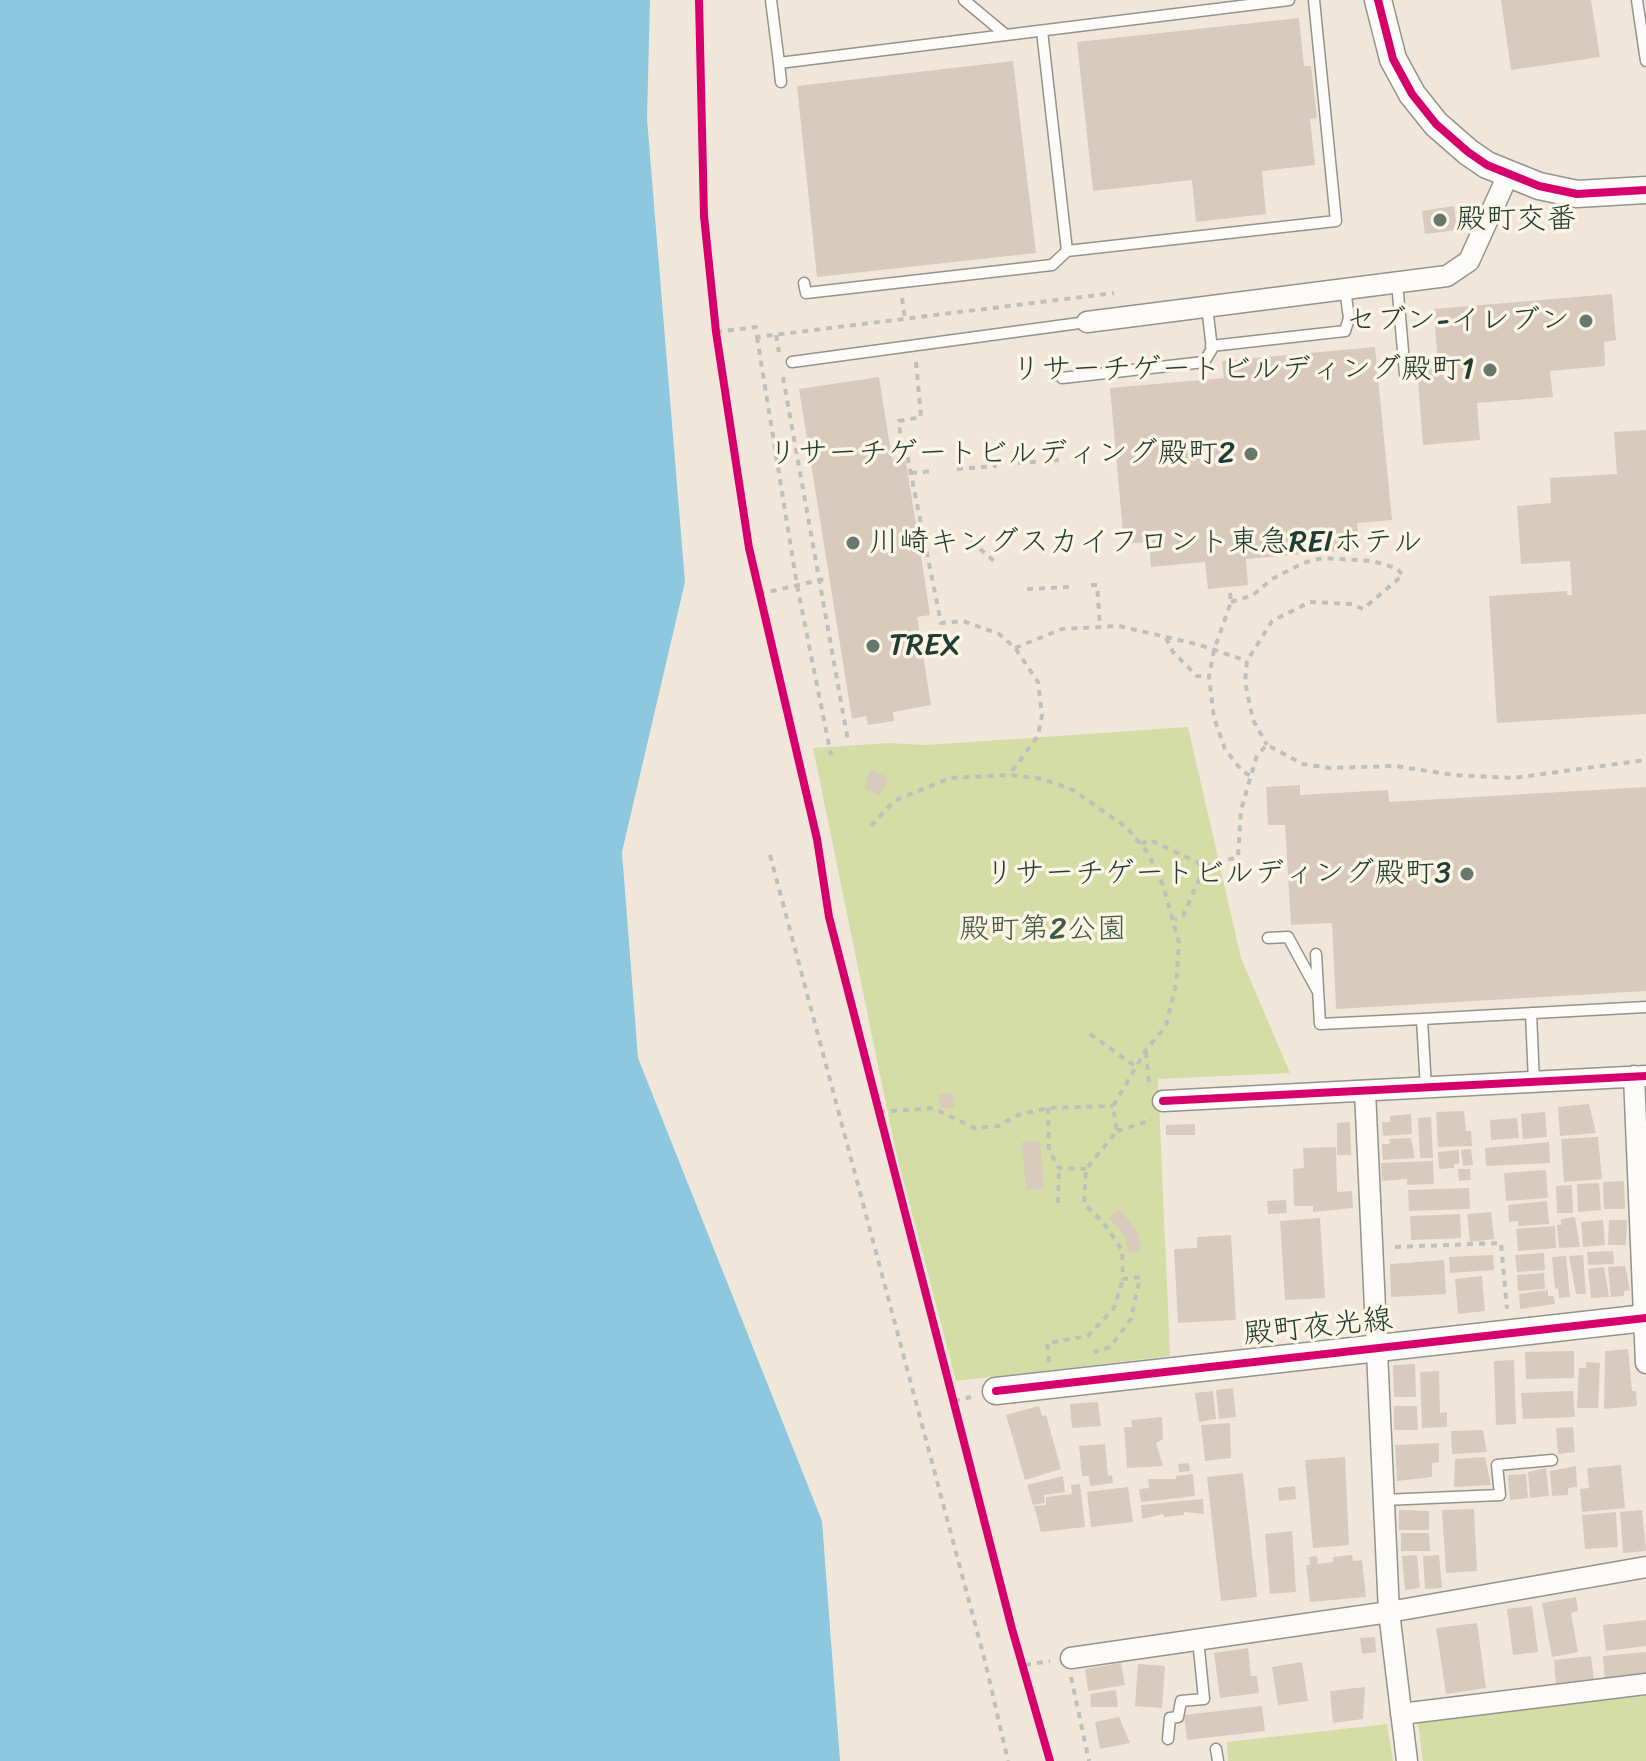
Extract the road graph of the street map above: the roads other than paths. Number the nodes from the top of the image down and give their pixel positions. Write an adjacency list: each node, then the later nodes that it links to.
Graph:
1 (771, 0): 10 (lane)
2 (964, 0): 8 (lane)
3 (1289, 0): 7 (lane)
4 (1314, 0): 14 (lane)
5 (1378, 0): 12 (street)
6 (1637, 0): 9 (lane)
7 (1042, 31): 8 (lane); 14 (lane)
8 (1006, 35): 10 (lane)
9 (1646, 61)
10 (779, 63): 11 (lane)
11 (781, 82)
12 (1508, 175): 13 (street); 15 (street)
13 (1645, 193)
14 (1067, 251): 16 (lane)
15 (1397, 282): 17 (street); 22 (lane)
16 (804, 283)
17 (1345, 289): 18 (street); 20 (lane)
18 (1207, 306): 19 (street); 20 (lane)
19 (1087, 322): 21 (lane)
20 (1211, 346): 23 (lane)
21 (792, 362)
22 (1405, 374)
23 (1062, 378)
24 (1268, 938): 26 (lane)
25 (1316, 954): 26 (lane)
26 (1318, 992): 29 (lane)
27 (1646, 1007): 28 (lane)
28 (1531, 1013): 29 (lane); 31 (lane)
29 (1422, 1019): 32 (lane)
30 (1640, 1076): 31 (street); 35 (street)
31 (1534, 1082): 32 (street)
32 (1426, 1088): 33 (street)
33 (1365, 1091): 34 (street); 36 (street)
34 (1163, 1101)
35 (1644, 1318): 36 (street, 殿町夜光線); 37 (street)
36 (1376, 1346): 38 (street, 殿町夜光線); 40 (street)
37 (1646, 1363)
38 (996, 1391)
39 (1552, 1460): 40 (lane)
40 (1383, 1500): 42 (street)
41 (1646, 1567): 42 (street)
42 (1389, 1612): 43 (street); 46 (street)
43 (1198, 1639): 44 (street); 47 (lane)
44 (1071, 1658)
45 (1646, 1684): 46 (street)
46 (1401, 1714): 50 (street)
47 (1168, 1739)
48 (1216, 1749): 49 (lane)
49 (1218, 1761)
50 (1407, 1761)

